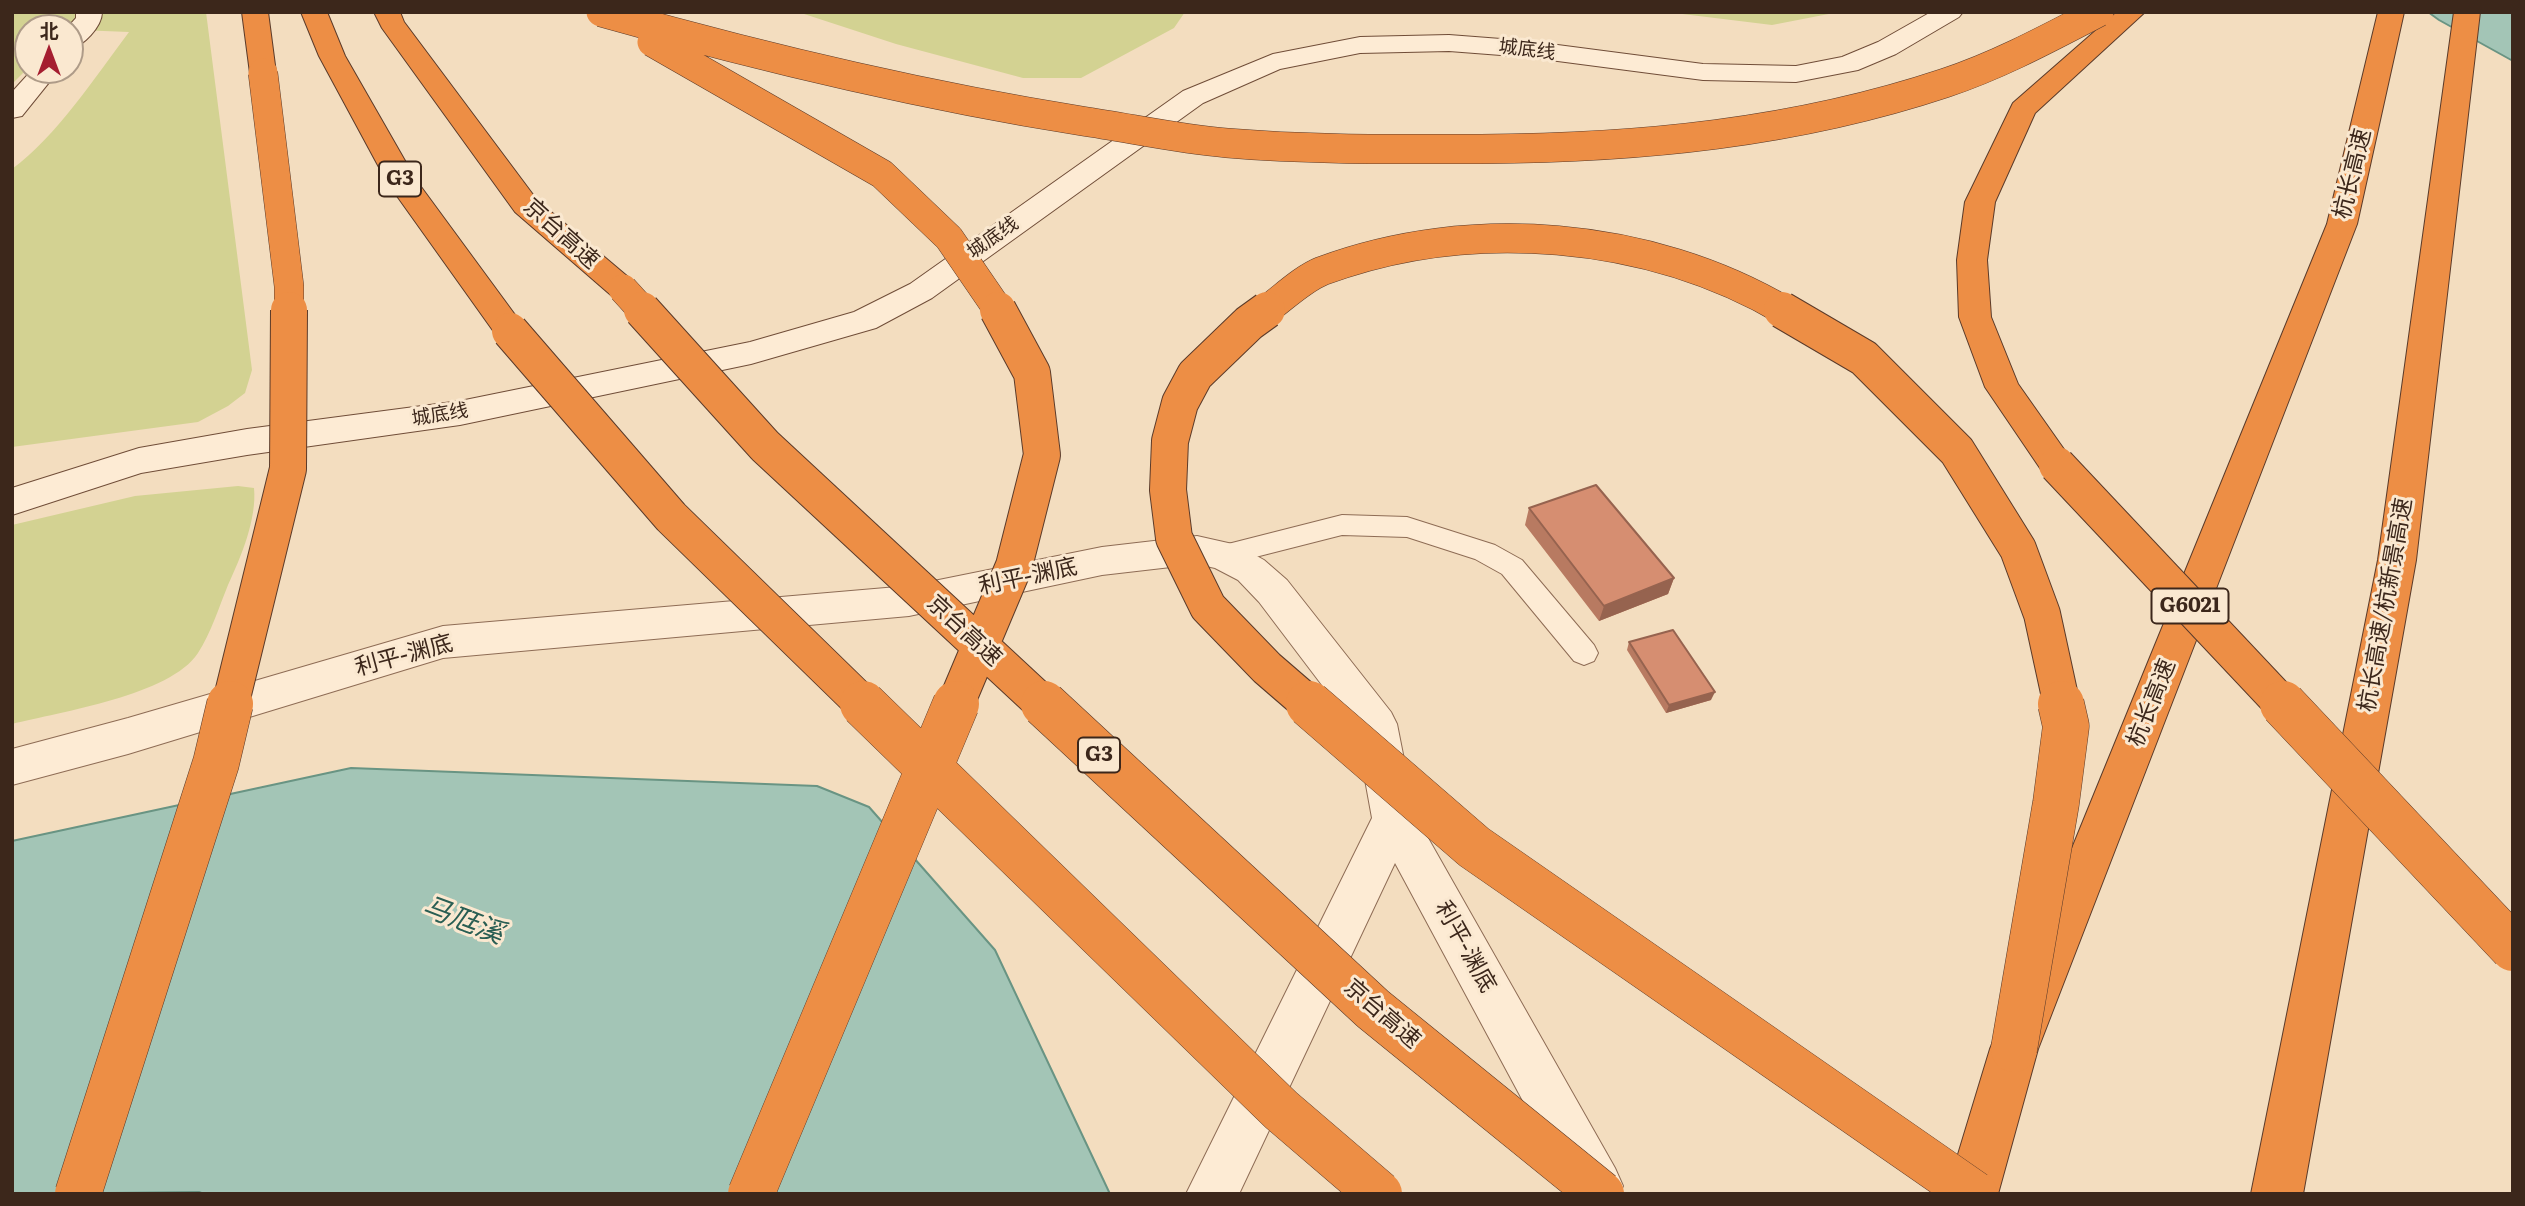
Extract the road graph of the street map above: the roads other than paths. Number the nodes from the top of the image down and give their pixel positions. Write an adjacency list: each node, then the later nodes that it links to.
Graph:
1 (255, 12): 19 (highway, bridge)
2 (314, 12): 22 (highway, G3, bridge)
3 (387, 12): 23 (highway, 京台高速 / G3, bridge)
4 (601, 12): 6 (highway, bridge); 20 (highway, bridge)
5 (1950, 12): 12 (main road, 城底线)
6 (2099, 12)
7 (2132, 12): 17 (highway, bridge)
8 (2391, 12): 18 (highway, 杭长高速 / G6021, bridge)
9 (2467, 12): 25 (highway, 杭长高速/杭新景高速)
10 (34, 84): 11 (main road)
11 (12, 110)
12 (12, 502)
13 (1224, 555): 14 (lane); 15 (main road, 利平-渊底); 16 (main road, 利平-渊底)
14 (1584, 653)
15 (12, 767)
16 (1394, 819): 21 (main road); 23 (main road, 利平-渊底)
17 (2513, 948)
18 (2014, 1049): 24 (highway, 杭长高速 / G6021); 24 (highway, bridge)
19 (78, 1194)
20 (751, 1194)
21 (1212, 1194)
22 (1379, 1194)
23 (1601, 1194)
24 (1973, 1194)
25 (2277, 1194)

